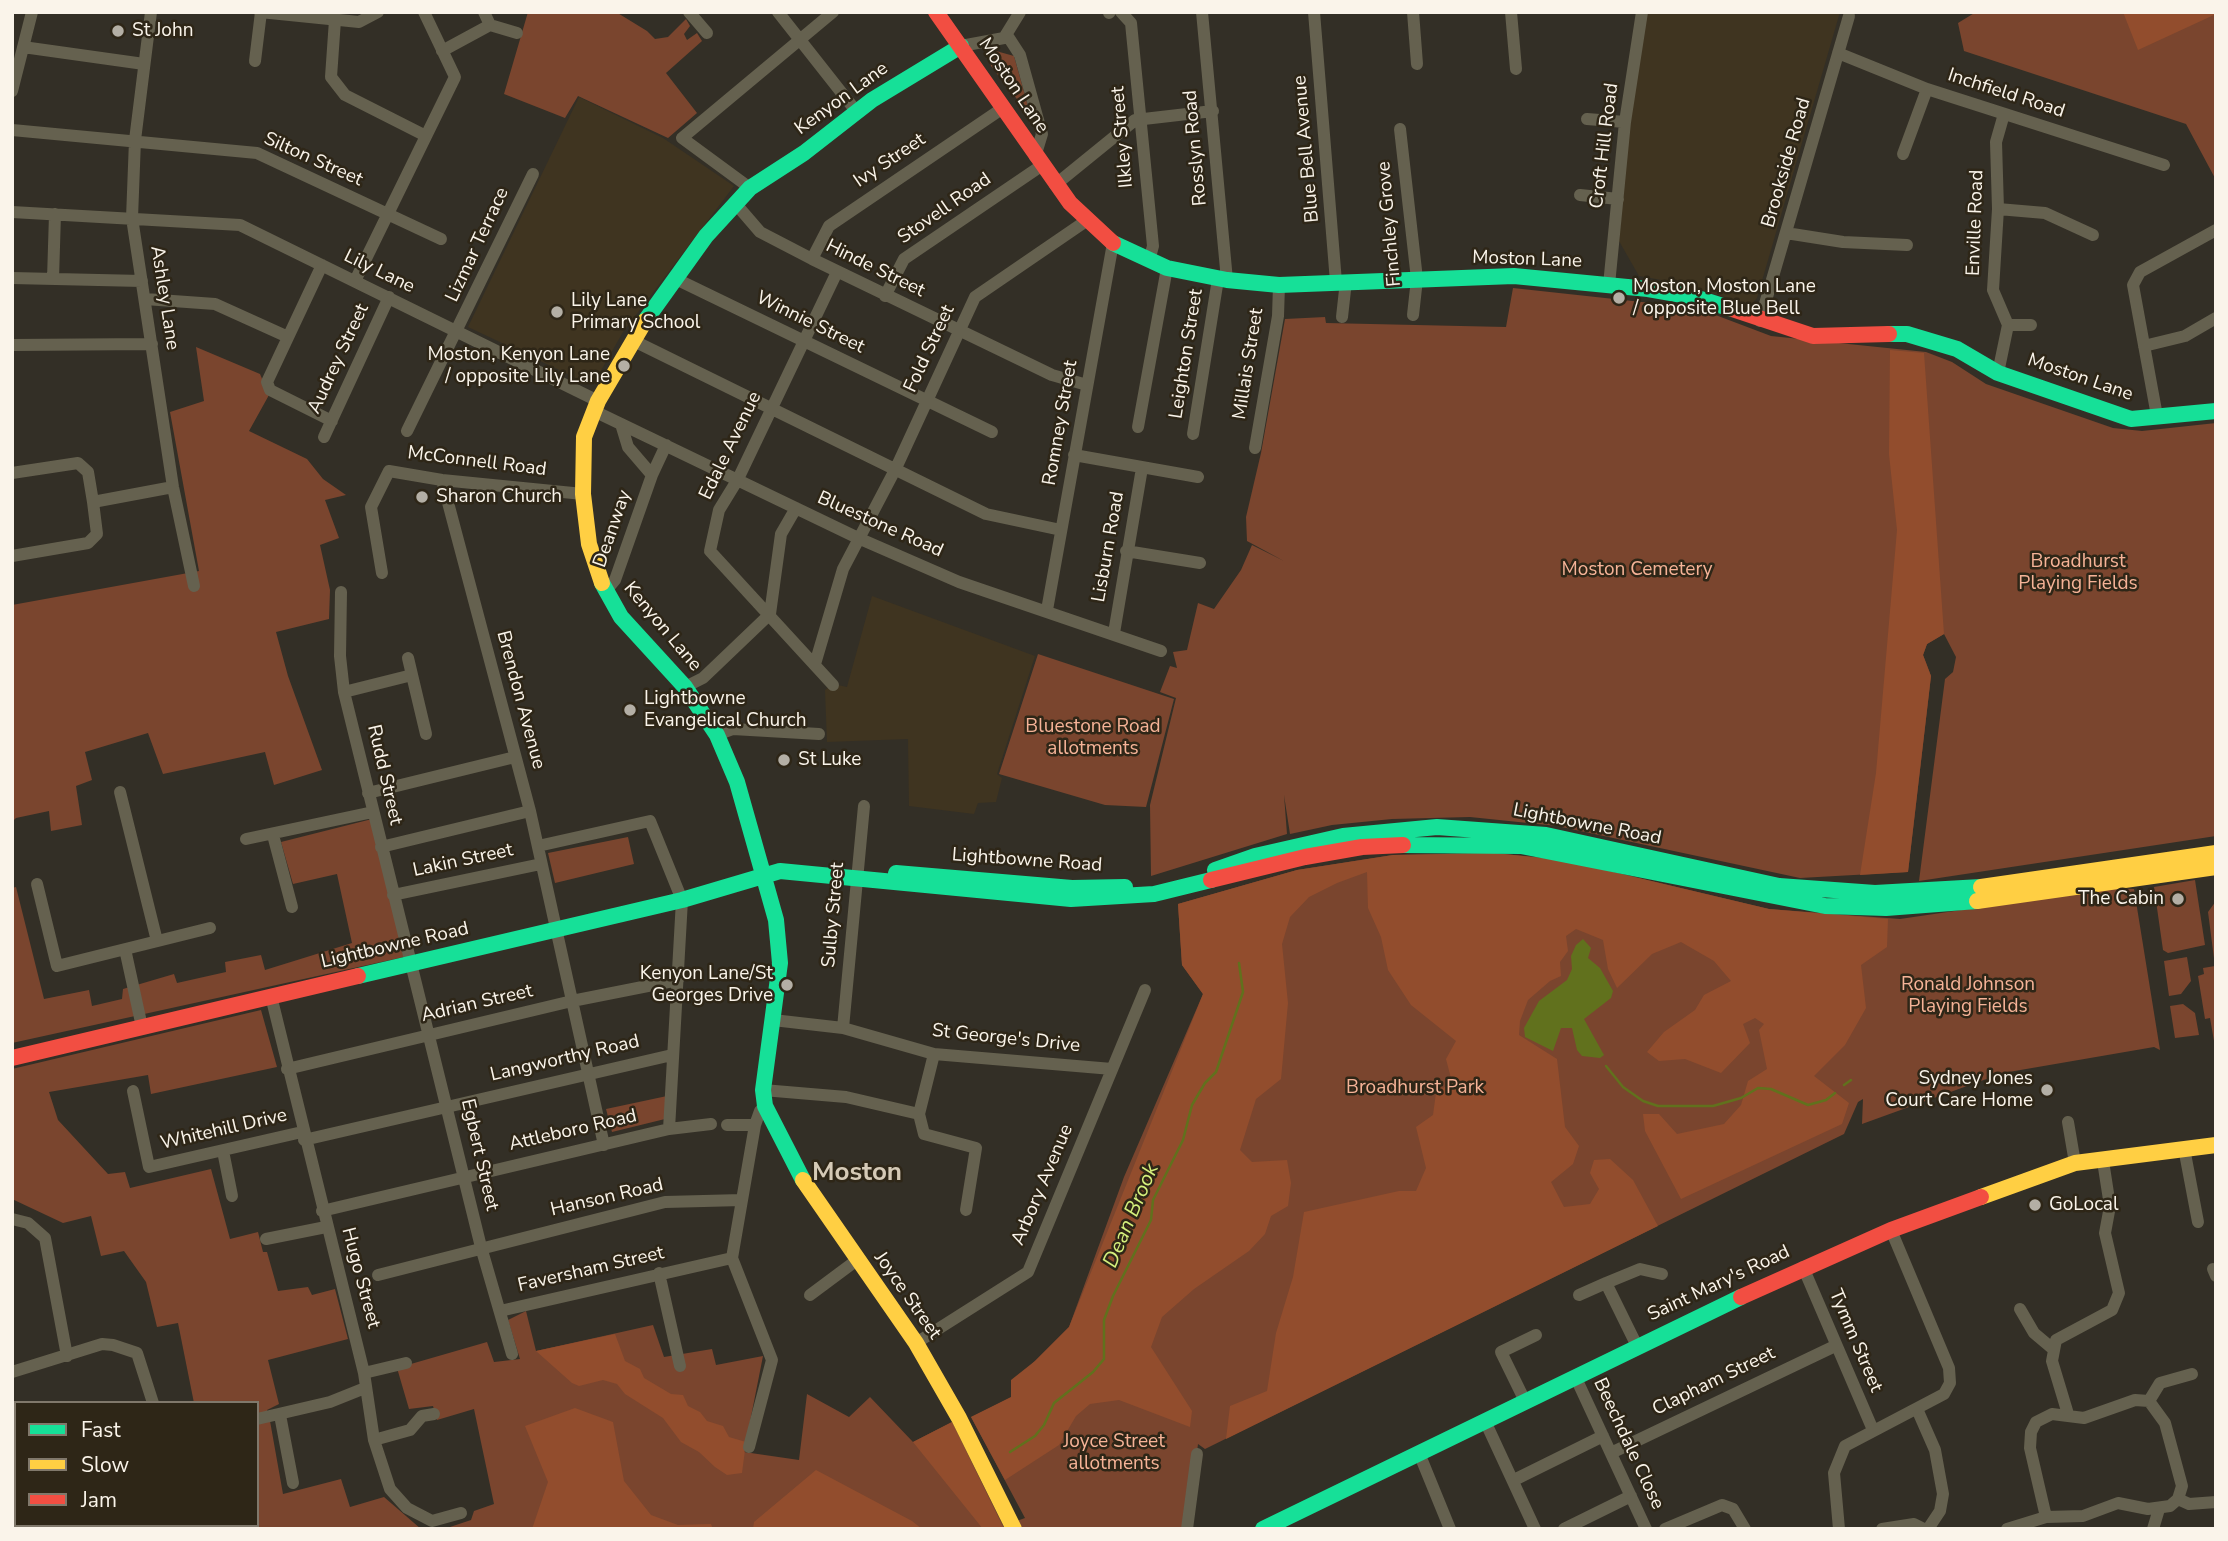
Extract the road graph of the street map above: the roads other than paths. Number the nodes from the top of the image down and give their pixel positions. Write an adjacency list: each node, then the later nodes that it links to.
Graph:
1 (32, 12): 26 (street)
2 (151, 12): 30 (street, Ashley Lane)
3 (261, 12): 19 (street); 29 (street)
4 (379, 12): 19 (street)
5 (424, 12): 27 (street)
6 (484, 12): 20 (street)
7 (689, 12): 22 (street)
8 (778, 12): 24 (street)
9 (833, 12): 24 (street)
10 (936, 12): 25 (street, Moston Lane)
11 (1020, 12): 23 (street)
12 (1202, 12): 37 (street, Rosslyn Road)
13 (1314, 12): 80 (street, Blue Bell Avenue)
14 (1413, 12): 31 (street)
15 (1511, 12): 32 (street)
16 (1642, 12): 41 (street, Croft Hill Road)
17 (1114, 13): 39 (street, Ilkley Street)
18 (1849, 16): 28 (street, Brookside Road)
19 (335, 20): 44 (street)
20 (490, 25): 21 (street); 27 (street)
21 (517, 33)
22 (707, 33)
23 (1007, 35): 25 (street); 46 (street)
24 (800, 40): 36 (street); 52 (street)
25 (961, 46): 35 (street, Moston Lane); 36 (street, Kenyon Lane)
26 (23, 47): 30 (street); 34 (street)
27 (442, 51): 44 (street)
28 (1839, 53): 33 (street, Inchfield Road); 63 (street, Brookside Road)
29 (255, 61)
30 (144, 64): 45 (street, Ashley Lane)
31 (1417, 64)
32 (1516, 69)
33 (1927, 89): 38 (street, Inchfield Road); 47 (street)
34 (12, 91)
35 (1003, 108): 46 (street, Moston Lane); 68 (street, Ivy Street)
36 (856, 111): 52 (street, Kenyon Lane)
37 (1213, 111): 39 (street); 76 (street, Rosslyn Road)
38 (2004, 114): 49 (street, Inchfield Road); 56 (street, Enville Road)
39 (1141, 119): 51 (street); 69 (street, Ilkley Street)
40 (1587, 119): 41 (street)
41 (1625, 122): 54 (street, Croft Hill Road)
42 (1400, 129): 77 (street, Finchley Grove)
43 (12, 130): 45 (street, Silton Street)
44 (426, 136): 59 (street)
45 (135, 140): 59 (street, Silton Street); 60 (street, Ashley Lane)
46 (1033, 140): 48 (street, Moston Lane)
47 (1903, 154)
48 (1038, 161): 51 (street, Moston Lane); 83 (street, Stovell Road)
49 (2164, 165)
50 (533, 174): 93 (street, Lizmar Terrace)
51 (1055, 185): 61 (street, Moston Lane)
52 (750, 188): 55 (street, Kenyon Lane)
53 (1580, 195): 54 (street)
54 (1618, 199): 82 (street, Croft Hill Road)
55 (735, 203): 68 (street, Hinde Street); 75 (street, Kenyon Lane)
56 (1998, 209): 64 (street); 90 (street, Enville Road)
57 (12, 212): 58 (street, Lily Lane)
58 (55, 214): 60 (street, Lily Lane); 74 (street)
59 (389, 215): 65 (street, Silton Street); 79 (street)
60 (132, 218): 70 (street, Lily Lane); 78 (street, Ashley Lane)
61 (1086, 221): 66 (street, Moston Lane); 92 (street, Fold Street)
62 (2216, 230): 99 (street)
63 (1786, 233): 67 (street); 89 (street, Brookside Road)
64 (2093, 235)
65 (441, 239)
66 (1113, 243): 69 (street, Moston Lane); 101 (street, Romney Street)
67 (1907, 245)
68 (812, 259): 72 (street, Hinde Street)
69 (1149, 261): 71 (street, Moston Lane)
70 (322, 265): 79 (street, Lily Lane); 94 (street)
71 (1167, 268): 76 (street, Moston Lane); 109 (street)
72 (837, 272): 83 (street, Hinde Street); 96 (street, Edale Avenue)
73 (12, 278): 74 (street)
74 (53, 279): 78 (street)
75 (677, 279): 95 (street, Kenyon Lane); 96 (street, Winnie Street)
76 (1223, 279): 81 (street, Moston Lane); 112 (street, Leighton Street)
77 (1417, 279): 80 (street, Moston Lane); 82 (street, Moston Lane); 86 (street, Finchley Grove)
78 (142, 281): 85 (street, Ashley Lane)
79 (355, 281): 84 (street, Lily Lane)
80 (1341, 282): 81 (street, Moston Lane); 87 (street, Blue Bell Avenue)
81 (1279, 285): 115 (street, Millais Street)
82 (1609, 285): 89 (street, Moston Lane)
83 (885, 296): 92 (street, Hinde Street)
84 (389, 297): 93 (street, Lily Lane); 107 (street, Audrey Street)
85 (145, 299): 94 (street); 97 (street, Ashley Lane)
86 (1413, 315)
87 (1342, 317)
88 (2216, 318): 99 (street)
89 (1760, 321): 100 (street, Moston Lane)
90 (2008, 325): 91 (street); 100 (street)
91 (2031, 325)
92 (960, 332): 101 (street, Hinde Street); 102 (street, Fold Street)
93 (457, 333): 103 (street, Lily Lane); 110 (street, Lizmar Terrace)
94 (288, 337): 107 (street)
95 (632, 340): 103 (street, Kenyon Lane); 104 (street)
96 (802, 341): 102 (street, Winnie Street); 104 (street, Edale Avenue)
97 (152, 344): 98 (street); 124 (street, Ashley Lane)
98 (12, 345)
99 (2144, 346): 106 (street)
100 (1998, 373): 106 (street, Moston Lane)
101 (1087, 385): 116 (street, Romney Street)
102 (927, 401): 111 (street, Winnie Street); 117 (street, Fold Street)
103 (596, 406): 108 (street, Bluestone Road); 125 (street, Kenyon Lane)
104 (771, 408): 117 (street); 122 (street, Edale Avenue)
105 (2216, 411): 106 (street, Moston Lane)
106 (2157, 416)
107 (332, 421): 113 (street, Audrey Street)
108 (621, 424): 114 (street, Bluestone Road); 120 (street, Deanway)
109 (1138, 427)
110 (407, 431)
111 (992, 432)
112 (1193, 434)
113 (324, 437)
114 (666, 444): 120 (street, Deanway); 122 (street, Bluestone Road)
115 (1255, 448)
116 (1074, 455): 118 (street); 128 (street, Romney Street)
117 (896, 468): 128 (street); 129 (street, Fold Street)
118 (1142, 468): 121 (street); 130 (street, Lisburn Road)
119 (12, 473): 126 (street)
120 (652, 475): 136 (street, Deanway)
121 (1198, 477)
122 (738, 479): 127 (street, Bluestone Road); 138 (street, Edale Avenue)
123 (442, 480): 125 (street, McConnell Road); 133 (street, McConnell Road); 150 (street, Brendon Avenue)
124 (173, 487): 126 (street); 134 (street, Ashley Lane)
125 (583, 494): 136 (street, Kenyon Lane)
126 (93, 502): 131 (street)
127 (796, 508): 129 (street, Bluestone Road); 138 (street)
128 (1061, 530): 137 (street, Romney Street)
129 (858, 538): 137 (street, Bluestone Road); 142 (street, Fold Street)
130 (1126, 551): 132 (street); 139 (street, Lisburn Road)
131 (12, 556)
132 (1200, 563)
133 (382, 573)
134 (194, 586)
135 (341, 592): 146 (street, Rudd Street)
136 (604, 592): 145 (street, Kenyon Lane)
137 (1047, 610): 139 (street, Bluestone Road)
138 (770, 614): 142 (street, Edale Avenue); 145 (street)
139 (1114, 633): 140 (street, Bluestone Road)
140 (1161, 651)
141 (408, 659): 143 (street)
142 (815, 664): 144 (street, Edale Avenue)
143 (412, 675): 146 (street); 147 (street)
144 (833, 685)
145 (685, 687): 148 (street, Kenyon Lane)
146 (344, 692): 152 (street, Rudd Street)
147 (426, 734)
148 (717, 734): 149 (street); 163 (street, Kenyon Lane)
149 (819, 734)
150 (516, 758): 152 (street); 154 (street, Brendon Avenue)
151 (120, 792): 171 (street)
152 (369, 793): 155 (street, Rudd Street)
153 (864, 806): 164 (street, Sulby Street)
154 (530, 811): 158 (street, Brendon Avenue); 159 (street)
155 (373, 812): 156 (street); 159 (street, Rudd Street)
156 (274, 835): 157 (street); 168 (street)
157 (246, 839)
158 (538, 846): 161 (street, Brendon Avenue); 167 (street)
159 (382, 847): 166 (street, Rudd Street)
160 (2216, 853): 164 (street, Lightbowne Road)
161 (541, 864): 166 (street, Lakin Street); 170 (street, Brendon Avenue)
162 (2216, 867): 164 (street, Lightbowne Road)
163 (764, 875): 164 (street, Lightbowne Road); 167 (street, Lightbowne Road); 178 (street, Kenyon Lane)
164 (857, 875): 180 (street, Sulby Street)
165 (37, 884): 172 (street)
166 (393, 895): 173 (street, Rudd Street)
167 (682, 900): 170 (street, Lightbowne Road); 174 (street)
168 (292, 908)
169 (210, 928): 171 (street)
170 (556, 930): 173 (street, Lightbowne Road); 177 (street, Brendon Avenue)
171 (157, 941): 172 (street)
172 (125, 949): 179 (street)
173 (410, 965): 176 (street, Lightbowne Road); 181 (street, Egbert Street)
174 (678, 980): 177 (street, Adrian Street); 183 (street)
175 (1145, 990): 186 (street, Arbory Avenue)
176 (271, 996): 179 (street, Lightbowne Road); 185 (street, Hugo Street)
177 (572, 1001): 181 (street, Adrian Street); 187 (street, Brendon Avenue)
178 (773, 1020): 180 (street, St George's Drive); 189 (street, Kenyon Lane)
179 (142, 1027): 184 (street, Lightbowne Road)
180 (843, 1028): 182 (street, St George's Drive)
181 (431, 1035): 185 (street, Adrian Street); 190 (street, Egbert Street)
182 (934, 1054): 186 (street, St George's Drive); 191 (street)
183 (672, 1055): 187 (street, Langworthy Road); 196 (street)
184 (12, 1058)
185 (287, 1069): 197 (street, Hugo Street)
186 (1112, 1069): 227 (street, Arbory Avenue)
187 (588, 1073): 190 (street, Langworthy Road); 198 (street, Brendon Avenue)
188 (133, 1091): 201 (street, Whitehill Drive)
189 (764, 1098): 191 (street); 195 (street); 216 (street, Joyce Street)
190 (448, 1106): 197 (street, Langworthy Road); 204 (street, Egbert Street)
191 (919, 1114): 207 (street)
192 (2068, 1122): 203 (street)
193 (711, 1124): 196 (street, Attleboro Road)
194 (727, 1125): 195 (street)
195 (755, 1125): 206 (street)
196 (669, 1129): 198 (street, Attleboro Road)
197 (303, 1136): 201 (street, Whitehill Drive); 208 (street, Hugo Street)
198 (604, 1145): 204 (street, Attleboro Road)
199 (2216, 1145): 200 (street, Saint Mary's Road)
200 (2184, 1148): 202 (street, Saint Mary's Road); 210 (street)
201 (223, 1151): 205 (street)
202 (2103, 1161): 203 (street, Saint Mary's Road); 230 (street)
203 (2075, 1163): 212 (street, Saint Mary's Road)
204 (464, 1176): 208 (street, Attleboro Road); 214 (street, Egbert Street)
205 (232, 1196)
206 (742, 1200): 214 (street, Hanson Road); 215 (street)
207 (966, 1210)
208 (322, 1211): 211 (street, Hugo Street)
209 (12, 1219): 232 (street)
210 (2199, 1223)
211 (326, 1227): 213 (street); 236 (street, Hugo Street)
212 (1891, 1230): 217 (street, Saint Mary's Road); 243 (street)
213 (267, 1239)
214 (481, 1247): 220 (street, Hanson Road); 225 (street, Egbert Street)
215 (732, 1258): 218 (street, Faversham Street); 252 (street)
216 (857, 1259): 222 (street); 227 (street, Joyce Street)
217 (1803, 1267): 228 (street, Saint Mary's Road); 229 (street, Tymm Street)
218 (659, 1273): 225 (street, Faversham Street); 234 (street)
219 (1662, 1274): 221 (street)
220 (378, 1275)
221 (1606, 1283): 223 (street); 228 (street)
222 (810, 1295)
223 (1579, 1295)
224 (2020, 1309): 230 (street)
225 (500, 1311): 231 (street, Egbert Street)
226 (1536, 1335): 241 (street)
227 (916, 1343): 265 (street, Joyce Street)
228 (1637, 1346): 238 (street, Saint Mary's Road)
229 (1835, 1346): 249 (street, Tymm Street); 254 (street, Clapham Street)
230 (2053, 1349): 245 (street)
231 (512, 1354)
232 (66, 1356): 235 (street); 240 (street)
233 (406, 1363): 236 (street)
234 (680, 1366)
235 (12, 1372)
236 (364, 1373): 239 (street, Hugo Street)
237 (2192, 1374): 242 (street)
238 (1575, 1376): 241 (street, Saint Mary's Road); 250 (street, Beechdale Close)
239 (365, 1388): 246 (street); 251 (street, Hugo Street)
240 (152, 1401)
241 (1525, 1401): 248 (street, Saint Mary's Road)
242 (2149, 1401): 245 (street); 259 (street)
243 (1917, 1409): 249 (street); 276 (street)
244 (433, 1414): 251 (street)
245 (2068, 1414): 263 (street)
246 (280, 1415): 247 (street); 257 (street)
247 (259, 1419)
248 (1485, 1421): 253 (street, Saint Mary's Road); 256 (street)
249 (1873, 1430): 274 (street)
250 (1602, 1436): 254 (street, Beechdale Close); 256 (street)
251 (374, 1440): 262 (street, Hugo Street)
252 (749, 1447)
253 (1419, 1453): 264 (street, Saint Mary's Road); 268 (street)
254 (1611, 1453): 258 (street, Beechdale Close)
255 (1197, 1454): 266 (street)
256 (1514, 1480): 269 (street)
257 (293, 1483)
258 (1630, 1496): 270 (street); 271 (street, Beechdale Close)
259 (2178, 1499): 260 (street); 261 (street)
260 (2216, 1502)
261 (2159, 1509): 263 (street); 278 (street)
262 (461, 1513)
263 (2046, 1517): 277 (street)
264 (1291, 1523): 267 (street, Saint Mary's Road)
265 (1014, 1529)
266 (1187, 1529)
267 (1263, 1529)
268 (1450, 1529)
269 (1535, 1529)
270 (1563, 1529)
271 (1646, 1529)
272 (1665, 1529): 273 (street)
273 (1745, 1529)
274 (1839, 1529)
275 (1882, 1529): 276 (street)
276 (1926, 1529)
277 (2007, 1529)
278 (2153, 1529)

